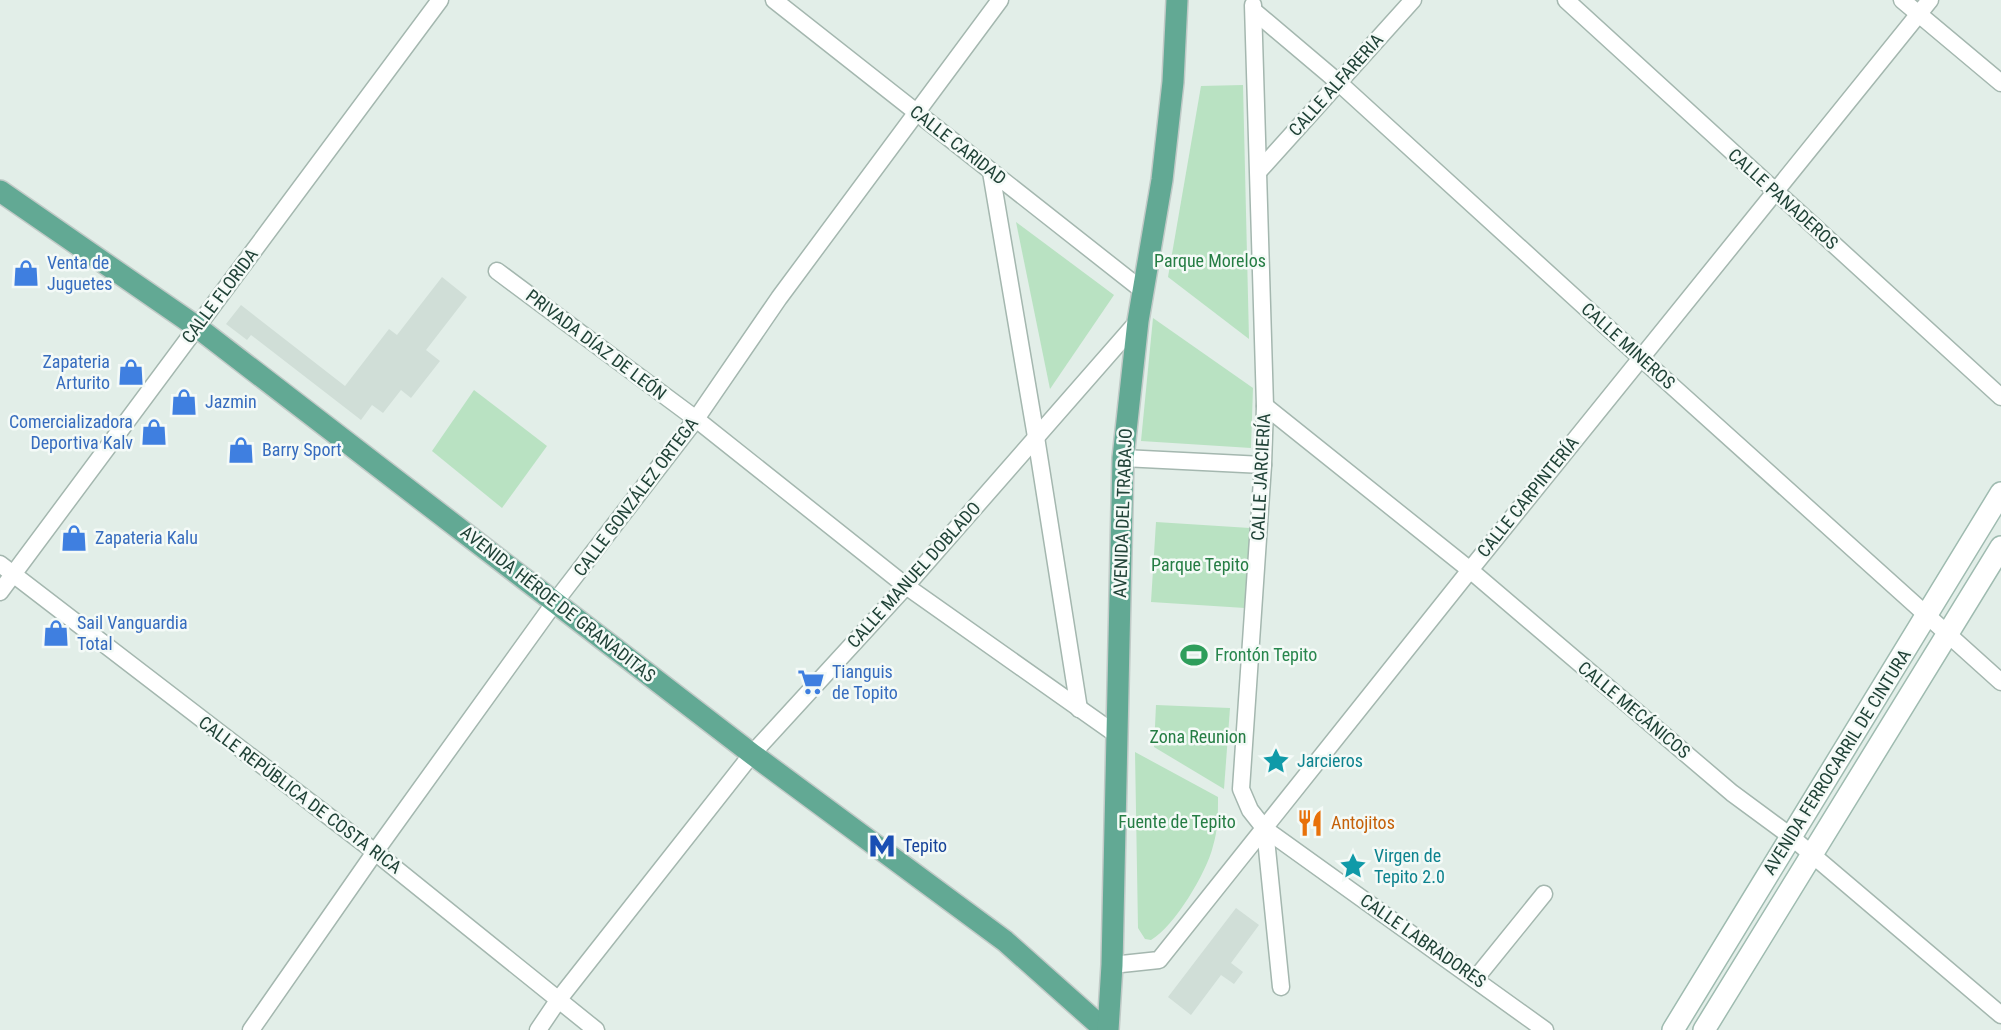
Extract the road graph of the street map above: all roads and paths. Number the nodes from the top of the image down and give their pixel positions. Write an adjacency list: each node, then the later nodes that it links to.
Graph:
1 (440, 0): 21 (street, CALLE FLORIDA)
2 (774, 0): 13 (street, CALLE CARIDAD)
3 (1000, 0): 13 (street, CALLE GONZÁLEZ ORTEGA)
4 (1177, 0): 19 (main road, AVENIDA DEL TRABAJO)
5 (1413, 0): 11 (street, CALLE ALFARERIA)
6 (1566, 0): 17 (street, CALLE PANADEROS)
7 (1902, 0): 10 (street)
8 (1930, 0): 10 (street, CALLE CARPINTERÍA)
9 (1253, 5): 11 (street, CALLE MINEROS); 14 (street, CALLE JARCIERÍA)
10 (1919, 15): 12 (street); 17 (street, CALLE CARPINTERÍA)
11 (1338, 82): 14 (street, CALLE ALFARERIA); 22 (street, CALLE MINEROS)
12 (2001, 83)
13 (916, 113): 15 (street, CALLE CARIDAD); 25 (street, CALLE GONZÁLEZ ORTEGA)
14 (1259, 171): 24 (street, CALLE JARCIERÍA)
15 (991, 172): 19 (street, CALLE CARIDAD); 26 (street)
16 (0, 191): 21 (main road, AVENIDA HÉROE DE GRANADITAS)
17 (1774, 192): 22 (street, CALLE CARPINTERÍA); 23 (street, CALLE PANADEROS)
18 (497, 271): 25 (street, PRIVADA DÍAZ DE LEÓN)
19 (1142, 290): 20 (main road, AVENIDA DEL TRABAJO)
20 (1138, 321): 26 (street, CALLE MANUEL DOBLADO); 27 (main road, AVENIDA DEL TRABAJO)
21 (197, 327): 31 (street, CALLE FLORIDA); 35 (main road, AVENIDA HÉROE DE GRANADITAS)
22 (1641, 358): 32 (street, CALLE CARPINTERÍA); 36 (street, CALLE MINEROS)
23 (2001, 397)
24 (1265, 407): 28 (street, CALLE JARCIERÍA); 32 (street, CALLE MECÁNICOS)
25 (696, 419): 33 (street, PRIVADA DÍAZ DE LEÓN); 35 (street, CALLE GONZÁLEZ ORTEGA)
26 (1036, 437): 33 (street, CALLE MANUEL DOBLADO); 41 (street)
27 (1123, 458): 28 (street); 42 (main road, AVENIDA DEL TRABAJO)
28 (1263, 465): 44 (street, CALLE JARCIERÍA)
29 (2001, 493): 36 (street, AVENIDA FERROCARRIL DE CINTURA)
30 (2001, 547): 37 (street, AVENIDA FERROCARRIL DE CINTURA)
31 (7, 570): 34 (street, CALLE FLORIDA); 46 (street, CALLE REPÚBLICA DE COSTA RICA)
32 (1470, 570): 44 (street, CALLE CARPINTERÍA); 45 (street, CALLE MECÁNICOS)
33 (906, 586): 41 (street, PRIVADA DÍAZ DE LEÓN); 43 (street, CALLE MANUEL DOBLADO)
34 (0, 592)
35 (555, 602): 43 (main road, AVENIDA HÉROE DE GRANADITAS); 46 (street, CALLE GONZÁLEZ ORTEGA)
36 (1928, 615): 37 (street, CALLE MINEROS); 39 (street, AVENIDA FERROCARRIL DE CINTURA)
37 (1948, 634): 38 (street, CALLE MINEROS); 40 (street, AVENIDA FERROCARRIL DE CINTURA)
38 (2001, 682)
39 (1879, 694): 40 (street); 45 (street, AVENIDA FERROCARRIL DE CINTURA)
40 (1903, 708): 47 (street, AVENIDA FERROCARRIL DE CINTURA)
41 (1079, 709): 42 (street, PRIVADA DÍAZ DE LEÓN)
42 (1117, 735): 49 (main road, AVENIDA DEL TRABAJO)
43 (751, 754): 52 (street, CALLE MANUEL DOBLADO); 57 (main road, AVENIDA HÉROE DE GRANADITAS)
44 (1265, 829): 49 (street, CALLE CARPINTERÍA); 50 (street, CALLE LABRADORES); 51 (street, CALLE JARCIERÍA)
45 (1789, 835): 47 (street, CALLE MECÁNICOS); 59 (street, AVENIDA FERROCARRIL DE CINTURA)
46 (375, 852): 52 (street, CALLE REPÚBLICA DE COSTA RICA); 54 (street, CALLE GONZÁLEZ ORTEGA)
47 (1811, 854): 53 (street, CALLE MECÁNICOS); 60 (street, AVENIDA FERROCARRIL DE CINTURA)
48 (1544, 894): 50 (street)
49 (1112, 965): 57 (main road, AVENIDA DEL TRABAJO)
50 (1476, 978): 58 (street, CALLE LABRADORES)
51 (1281, 987)
52 (559, 999): 55 (street, CALLE MANUEL DOBLADO); 56 (street, CALLE REPÚBLICA DE COSTA RICA)
53 (2001, 1015)
54 (251, 1030)
55 (538, 1030)
56 (596, 1030)
57 (1107, 1030)
58 (1545, 1030)
59 (1673, 1030)
60 (1704, 1030)

